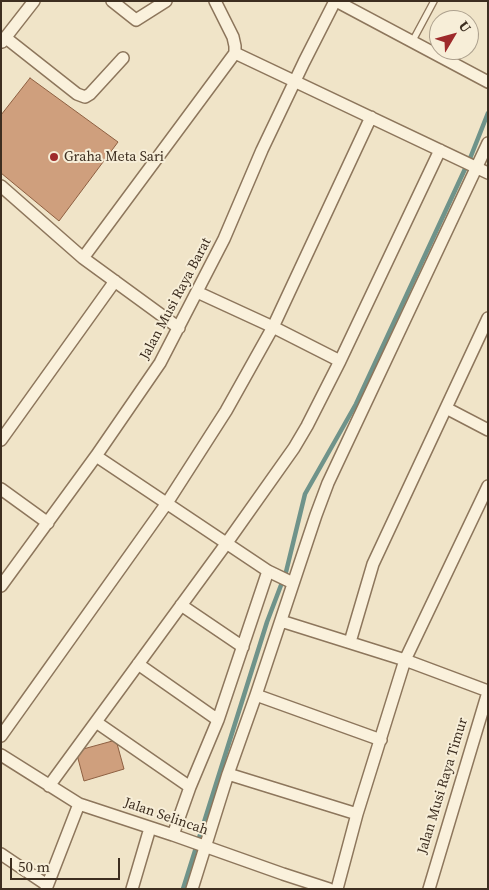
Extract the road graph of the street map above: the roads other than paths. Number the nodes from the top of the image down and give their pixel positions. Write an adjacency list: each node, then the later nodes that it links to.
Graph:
1 (34, 1): 7 (street)
2 (112, 1): 3 (street)
3 (166, 1)
4 (215, 1): 9 (street)
5 (336, 1): 8 (street); 11 (street, Jalan Musi Raya Barat)
6 (434, 1): 8 (lane)
7 (4, 41): 10 (street)
8 (412, 42): 12 (street)
9 (235, 53): 11 (street); 19 (street)
10 (123, 58)
11 (295, 81): 13 (street); 21 (street, Jalan Musi Raya Barat)
12 (488, 82)
13 (371, 117): 15 (street); 23 (street)
14 (488, 143): 16 (street)
15 (440, 150): 16 (street); 25 (street)
16 (474, 167): 17 (street); 35 (street)
17 (488, 173)
18 (1, 186): 19 (street)
19 (82, 258): 20 (street)
20 (115, 282): 24 (street); 28 (street)
21 (197, 292): 23 (street); 24 (street, Jalan Musi Raya Barat)
22 (488, 318): 26 (street)
23 (273, 327): 25 (street); 32 (street)
24 (179, 328): 29 (street, Jalan Musi Raya Barat)
25 (340, 361): 34 (street)
26 (446, 408): 27 (street); 39 (street)
27 (488, 430)
28 (1, 440)
29 (96, 456): 32 (street); 33 (street, Jalan Musi Raya Barat)
30 (488, 486): 41 (street)
31 (1, 489): 33 (street)
32 (167, 502): 34 (street); 47 (street)
33 (48, 523): 36 (street, Jalan Musi Raya Barat)
34 (226, 544): 35 (street); 37 (street)
35 (281, 578): 38 (street); 40 (street)
36 (1, 586)
37 (181, 605): 40 (street); 42 (street)
38 (281, 620): 39 (street); 44 (street)
39 (350, 642): 41 (street)
40 (243, 647): 45 (street)
41 (405, 660): 43 (street); 48 (street)
42 (138, 664): 45 (street); 46 (street)
43 (488, 691): 64 (street, Jalan Musi Raya Timur)
44 (256, 695): 48 (street); 50 (street)
45 (218, 720): 52 (street)
46 (96, 722): 51 (street); 52 (street)
47 (1, 736)
48 (381, 740): 54 (street)
49 (1, 755): 51 (street, Jalan Selincah)
50 (228, 774): 54 (street); 57 (street)
51 (49, 786): 53 (street, Jalan Selincah)
52 (190, 788): 56 (street)
53 (79, 804): 55 (street, Jalan Selincah); 59 (street)
54 (357, 814): 63 (street)
55 (150, 828): 56 (street, Jalan Selincah); 60 (street)
56 (177, 837): 57 (street, Jalan Selincah)
57 (202, 846): 61 (street); 62 (street, Jalan Selincah)
58 (1, 854): 59 (street)
59 (47, 887)
60 (132, 889)
61 (192, 889)
62 (329, 889)
63 (337, 889)
64 (428, 889)

